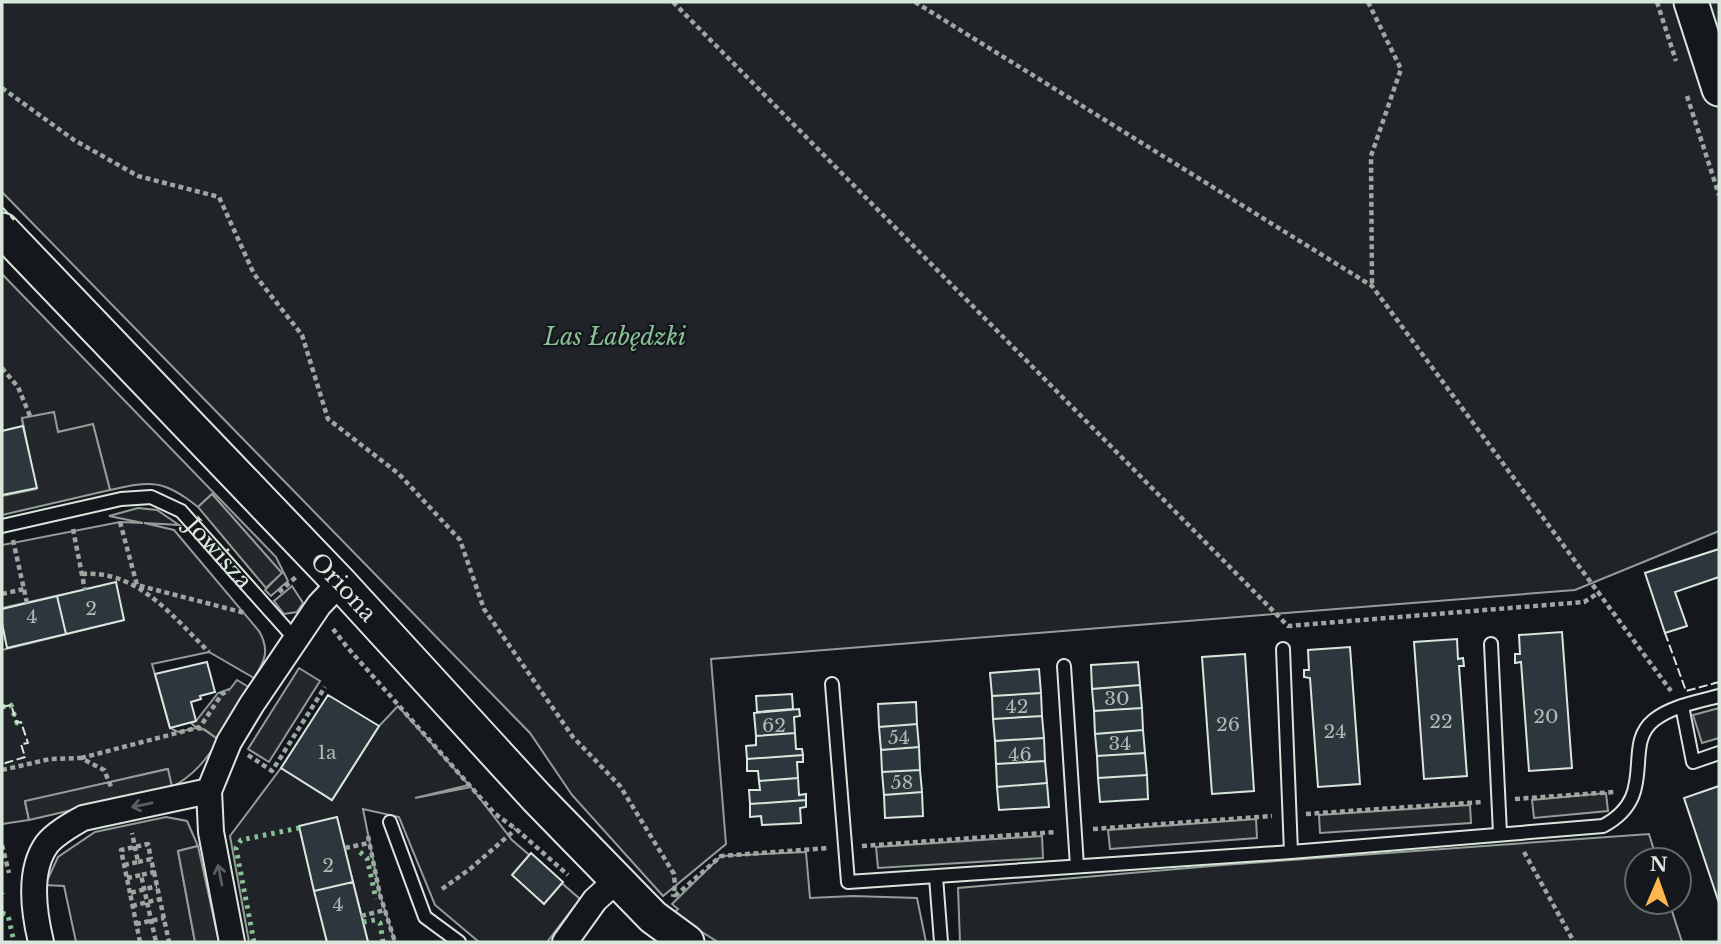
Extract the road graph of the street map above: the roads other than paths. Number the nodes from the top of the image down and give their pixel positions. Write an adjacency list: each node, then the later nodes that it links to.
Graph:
1 (1691, 2): 2 (street)
2 (1719, 89)
3 (2, 230): 5 (street, Oriona)
4 (2, 526): 6 (lane, Jowisza)
5 (340, 583): 6 (street); 20 (street, Oriona)
6 (296, 640): 14 (street)
7 (1491, 644): 16 (lane)
8 (1283, 649): 17 (lane)
9 (1064, 666): 18 (lane)
10 (832, 684): 19 (lane)
11 (1719, 696): 12 (lane)
12 (1682, 706): 13 (lane); 16 (lane)
13 (1719, 753)
14 (209, 791): 21 (street, one-way to 21); 22 (street, one-way to 14)
15 (390, 822): 23 (lane)
16 (1500, 833): 17 (lane)
17 (1291, 852): 18 (lane)
18 (1077, 866): 19 (lane)
19 (936, 877): 26 (lane)
20 (617, 880): 24 (street); 25 (street, Oriona)
21 (41, 942)
22 (232, 942)
23 (459, 942)
24 (565, 942)
25 (687, 942)
26 (941, 942)

